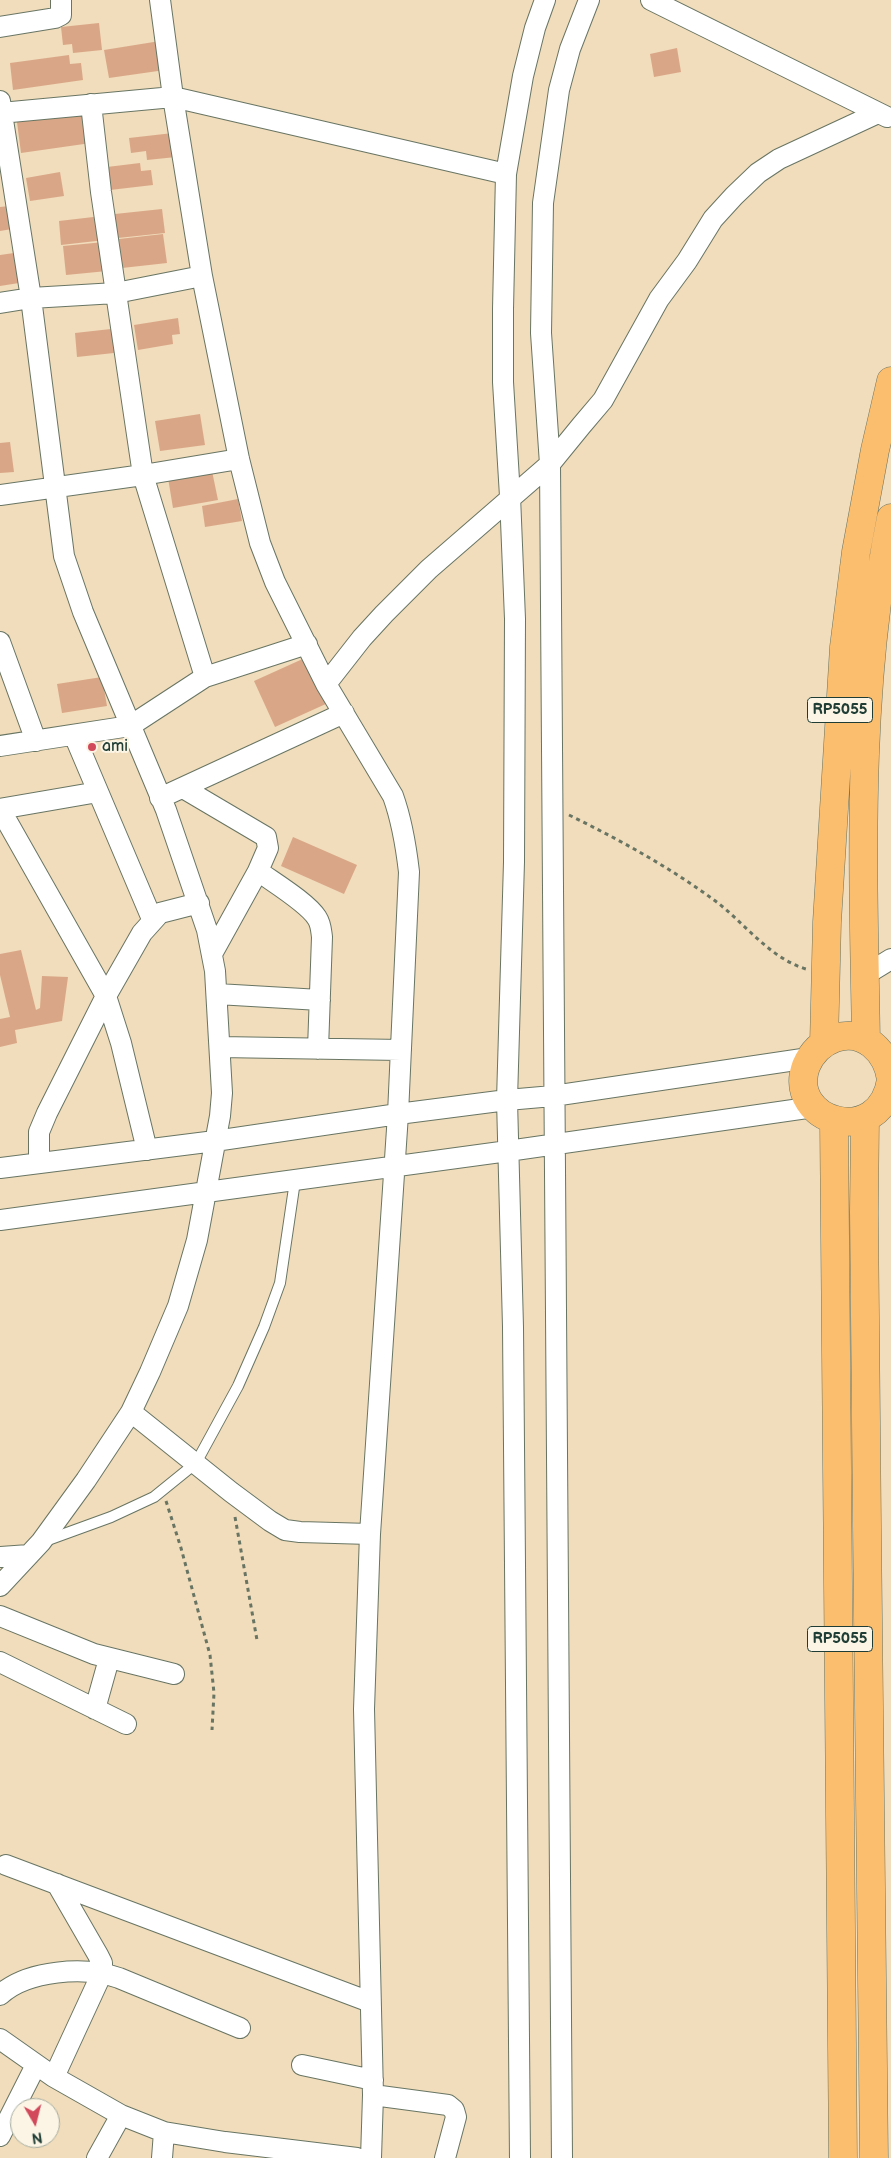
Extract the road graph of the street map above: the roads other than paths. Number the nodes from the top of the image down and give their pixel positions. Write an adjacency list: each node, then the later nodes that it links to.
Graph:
1 (61, 0): 6 (street)
2 (160, 0): 7 (street)
3 (546, 0): 11 (street)
4 (589, 0): 18 (street)
5 (651, 0): 10 (street)
6 (0, 27)
7 (173, 97): 8 (street); 11 (street); 12 (street)
8 (90, 104): 9 (street); 13 (street)
9 (1, 109): 14 (street)
10 (885, 116): 18 (street)
11 (506, 174): 22 (street)
12 (202, 276): 13 (street); 17 (street)
13 (116, 293): 14 (street); 19 (street)
14 (31, 298): 15 (street); 20 (street)
15 (0, 303)
16 (891, 381): 50 (highway, RP5055)
17 (240, 458): 19 (street); 25 (street)
18 (550, 464): 22 (street); 52 (street)
19 (143, 475): 20 (street); 26 (street)
20 (56, 488): 21 (street); 29 (street)
21 (0, 495)
22 (510, 496): 27 (street); 53 (street)
23 (891, 518): 42 (highway, RP5055)
24 (0, 642): 31 (street)
25 (307, 644): 26 (street); 27 (street)
26 (205, 677): 29 (street)
27 (326, 684): 28 (street)
28 (344, 713): 33 (street); 49 (street)
29 (130, 726): 30 (street); 35 (street)
30 (74, 735): 31 (street); 34 (street)
31 (36, 741): 32 (street)
32 (0, 746)
33 (183, 788): 35 (street); 37 (street)
34 (98, 792): 36 (street); 39 (street)
35 (160, 798): 38 (street)
36 (0, 809): 44 (street)
37 (258, 871): 40 (street); 45 (street)
38 (199, 903): 39 (street); 40 (street)
39 (152, 919): 44 (street)
40 (212, 954): 43 (street)
41 (891, 959): 42 (street)
42 (865, 975): 46 (highway, RP5055)
43 (216, 994): 45 (street); 47 (street)
44 (106, 996): 59 (street); 61 (street)
45 (320, 1000): 48 (street)
46 (866, 1040): 50 (highway); 51 (highway)
47 (220, 1047): 48 (street); 57 (street)
48 (318, 1049): 49 (street)
49 (401, 1050): 54 (street)
50 (816, 1051): 52 (street); 55 (highway, RP5055)
51 (891, 1080): 56 (highway)
52 (553, 1096): 53 (street); 58 (street)
53 (507, 1100): 54 (street); 60 (street)
54 (398, 1114): 57 (street); 62 (street)
55 (824, 1114): 56 (highway); 58 (street); 100 (highway, RP5055)
56 (865, 1119): 101 (highway, RP5055)
57 (215, 1141): 59 (street); 65 (street)
58 (555, 1144): 60 (street); 99 (street)
59 (147, 1150): 61 (street)
60 (508, 1152): 62 (street); 98 (street)
61 (39, 1163): 63 (street)
62 (393, 1167): 64 (street); 69 (street)
63 (0, 1168)
64 (295, 1181): 65 (street); 68 (lane)
65 (207, 1192): 66 (street); 67 (street)
66 (0, 1220)
67 (131, 1412): 68 (street); 70 (street)
68 (196, 1463): 69 (street); 70 (lane)
69 (370, 1534): 83 (street)
70 (35, 1548): 71 (street); 72 (street)
71 (0, 1556)
72 (0, 1586)
73 (0, 1616): 74 (street)
74 (109, 1658): 76 (street); 77 (street)
75 (0, 1662): 77 (street)
76 (174, 1674)
77 (95, 1709): 78 (street)
78 (126, 1724)
79 (6, 1865): 80 (street)
80 (57, 1884): 81 (street); 83 (street)
81 (102, 1973): 82 (street); 84 (street); 88 (street)
82 (0, 1995)
83 (370, 2002): 89 (street)
84 (240, 2028)
85 (0, 2039): 86 (street)
86 (36, 2065): 88 (street); 92 (street)
87 (302, 2065): 89 (street)
88 (54, 2077): 90 (street)
89 (373, 2087): 96 (street); 97 (street)
90 (121, 2115): 91 (street); 93 (street)
91 (164, 2132): 94 (street); 95 (street)
92 (0, 2136)
93 (97, 2158)
94 (162, 2158)
95 (358, 2158)
96 (371, 2158)
97 (445, 2158)
98 (520, 2158)
99 (562, 2158)
100 (843, 2158)
101 (874, 2158)

